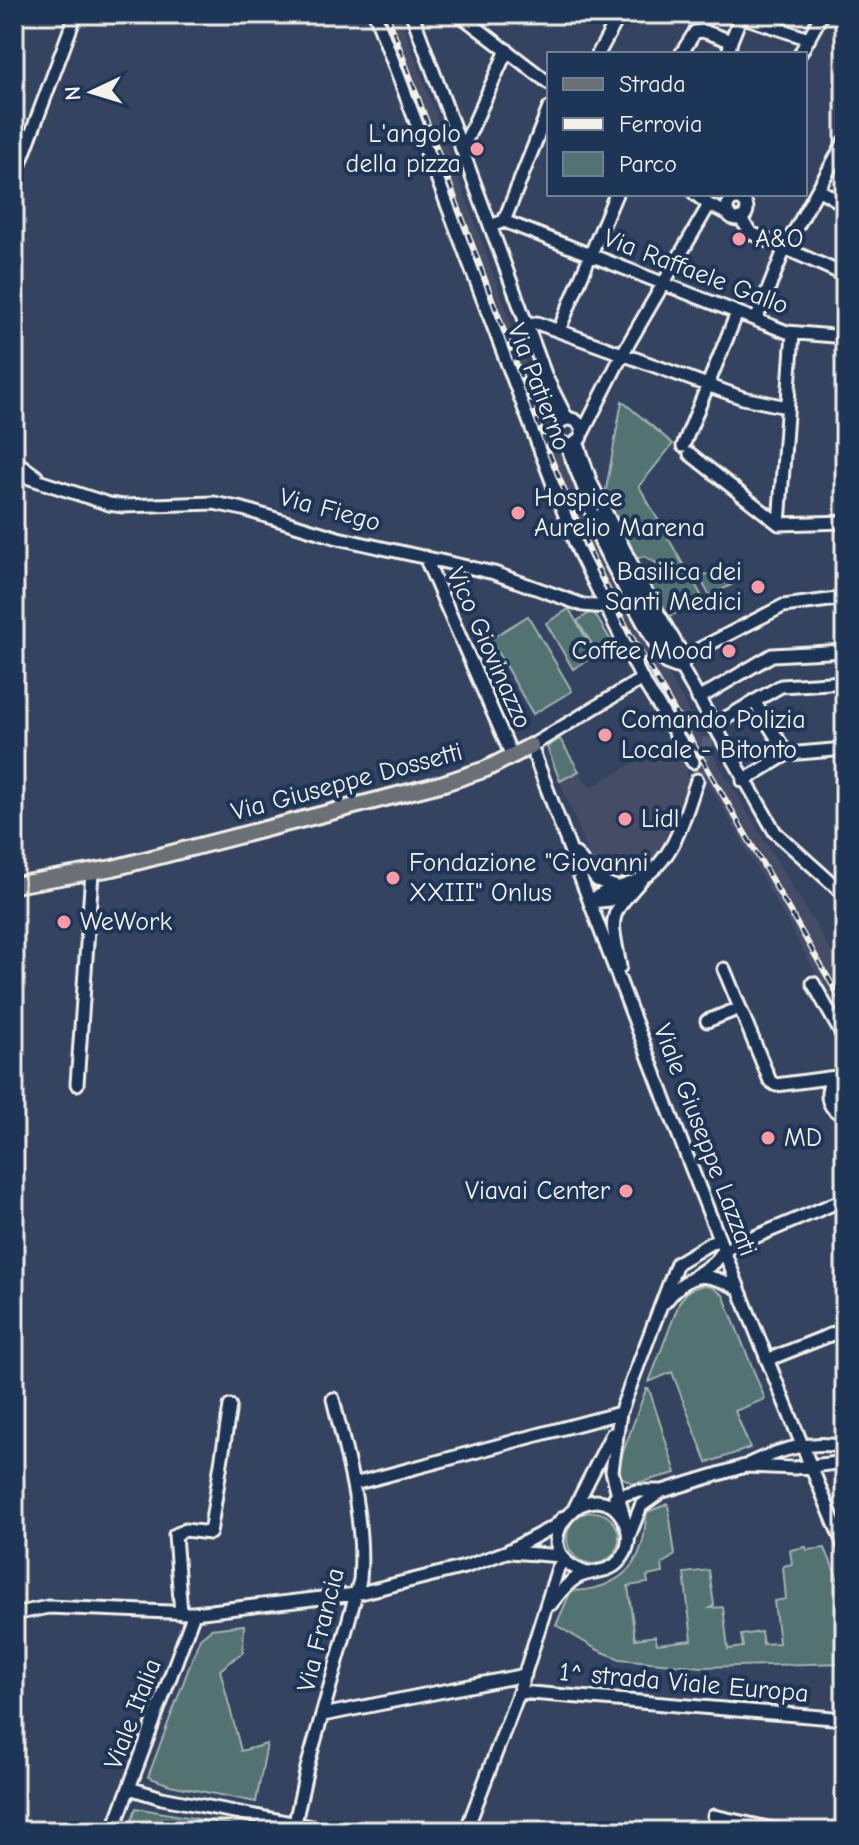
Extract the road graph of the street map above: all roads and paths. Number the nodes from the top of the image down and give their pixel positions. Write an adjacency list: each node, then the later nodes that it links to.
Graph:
1 (76, 14): 18 (street)
2 (375, 14): 52 (street, Via Patierno)
3 (412, 14): 17 (street)
4 (459, 14): 9 (street)
5 (620, 14): 10 (street)
6 (822, 14): 7 (street)
7 (809, 39): 8 (street); 13 (street)
8 (731, 41): 11 (street); 12 (street)
9 (507, 50): 14 (street); 17 (street)
10 (599, 52)
11 (682, 52)
12 (728, 52)
13 (801, 52)
14 (547, 81)
15 (547, 113): 27 (street)
16 (844, 144): 19 (street)
17 (462, 150): 28 (street)
18 (14, 180)
19 (818, 189): 25 (street); 29 (street)
20 (615, 196): 30 (street)
21 (698, 196): 24 (street)
22 (736, 198): 23 (street); 24 (street); 26 (street)
23 (748, 200): 26 (street)
24 (709, 205): 26 (street); 32 (street)
25 (845, 205)
26 (735, 216): 29 (street)
27 (504, 221): 28 (street); 30 (street, Via Raffaele Gallo)
28 (491, 226): 35 (street)
29 (785, 248): 31 (street); 34 (street)
30 (592, 256): 32 (street, Via Raffaele Gallo); 36 (street)
31 (845, 275)
32 (664, 284): 33 (street, Via Raffaele Gallo); 39 (street)
33 (737, 313): 34 (street, Via Raffaele Gallo); 40 (street)
34 (756, 320): 37 (street, Via Raffaele Gallo)
35 (528, 326): 36 (street); 42 (street)
36 (559, 330): 39 (street)
37 (793, 333): 38 (street, Via Raffaele Gallo); 41 (street)
38 (845, 337)
39 (623, 353): 40 (street); 43 (street)
40 (708, 383): 41 (street); 49 (street)
41 (787, 407): 49 (street)
42 (565, 421): 43 (street); 43 (street)
43 (575, 440): 47 (street)
44 (14, 460): 46 (street)
45 (14, 473): 46 (street)
46 (39, 479): 50 (street, Via Fiego)
47 (588, 488): 54 (street); 55 (street); 55 (street)
48 (845, 522): 49 (street)
49 (779, 524)
50 (425, 557): 52 (street, Via Fiego); 64 (street, Vico Giovinazzo)
51 (845, 598): 55 (street)
52 (606, 607): 56 (street, Via Patierno)
53 (845, 651): 58 (street)
54 (670, 653)
55 (683, 663): 58 (street)
56 (642, 679): 61 (street, Via Giuseppe Dossetti); 65 (street, Via Patierno)
57 (845, 682): 59 (street)
58 (698, 699): 60 (street)
59 (754, 701): 60 (street); 63 (street)
60 (712, 726): 67 (street)
61 (531, 746): 64 (main road, Via Giuseppe Dossetti); 68 (street, Viale Giuseppe Lazzati)
62 (845, 749): 63 (street)
63 (787, 754): 67 (street)
64 (512, 756): 69 (main road, Via Giuseppe Dossetti)
65 (693, 762)
66 (697, 780): 70 (street)
67 (743, 781): 73 (street)
68 (568, 844): 72 (street); 74 (street, Viale Giuseppe Lazzati)
69 (92, 873): 71 (main road, Via Giuseppe Dossetti); 82 (street)
70 (642, 878): 72 (street); 74 (street); 77 (street)
71 (14, 885)
72 (619, 887): 74 (street)
73 (845, 895)
74 (590, 902): 77 (street, Viale Giuseppe Lazzati)
75 (724, 969): 78 (street)
76 (813, 983): 80 (street)
77 (624, 992): 85 (street, Viale Giuseppe Lazzati)
78 (740, 1008): 79 (street); 81 (street)
79 (707, 1021)
80 (845, 1040)
81 (841, 1075): 83 (street)
82 (77, 1084)
83 (845, 1116)
84 (845, 1199): 86 (street)
85 (719, 1238): 86 (street, Viale Giuseppe Lazzati); 89 (street)
86 (724, 1250): 87 (street); 88 (street, Viale Giuseppe Lazzati)
87 (695, 1276): 88 (street); 89 (street)
88 (739, 1289): 91 (street, Viale Giuseppe Lazzati)
89 (663, 1305): 94 (street)
90 (845, 1329): 91 (street)
91 (767, 1360): 95 (street, Viale Giuseppe Lazzati)
92 (333, 1399): 100 (street, Via Francia)
93 (230, 1406): 114 (street)
94 (619, 1417): 100 (street); 102 (street); 104 (street)
95 (802, 1446): 96 (street); 98 (street); 99 (street, Viale Giuseppe Lazzati)
96 (845, 1447)
97 (845, 1462): 99 (street)
98 (745, 1466): 99 (street); 101 (street)
99 (811, 1467): 108 (street, Viale Giuseppe Lazzati)
100 (354, 1484): 112 (street, Via Francia)
101 (663, 1491): 102 (street); 107 (street)
102 (619, 1495): 103 (street); 106 (street)
103 (599, 1503): 104 (street); 106 (street)
104 (575, 1507): 105 (street)
105 (564, 1517): 109 (street); 110 (street)
106 (626, 1526): 107 (street)
107 (628, 1539): 111 (street)
108 (845, 1548)
109 (506, 1552): 110 (street); 112 (street)
110 (563, 1557): 111 (street); 113 (street)
111 (587, 1573): 113 (street)
112 (356, 1594): 114 (street); 118 (street, Via Francia)
113 (547, 1609): 116 (street)
114 (187, 1613): 115 (street); 120 (street, Viale Italia)
115 (14, 1614)
116 (525, 1675): 117 (street); 118 (street)
117 (519, 1692): 119 (street, 1^ strada Viale Europa); 125 (street)
118 (323, 1715): 122 (street, Via Francia)
119 (845, 1719)
120 (129, 1788): 122 (street); 123 (street, Viale Italia)
121 (714, 1816): 126 (street)
122 (295, 1823): 124 (street)
123 (113, 1831)
124 (333, 1831)
125 (466, 1831)
126 (782, 1831)

